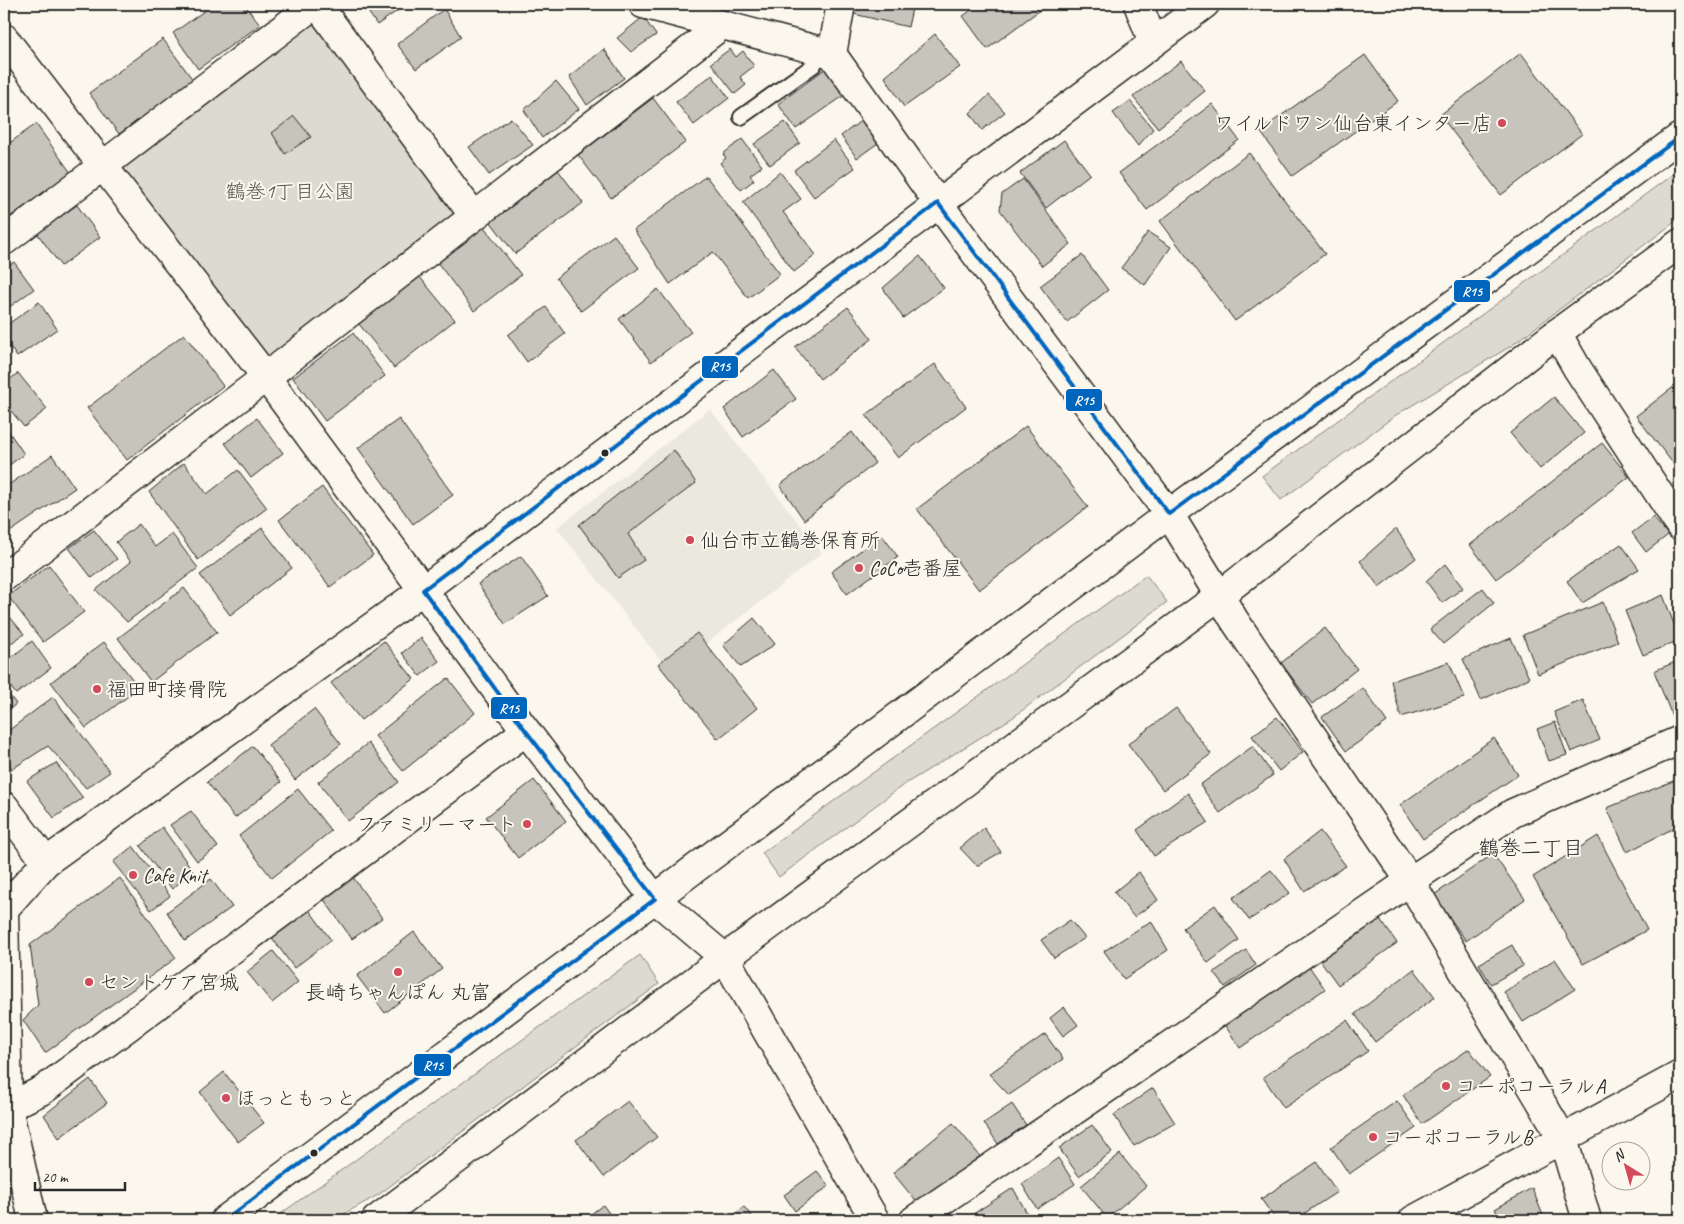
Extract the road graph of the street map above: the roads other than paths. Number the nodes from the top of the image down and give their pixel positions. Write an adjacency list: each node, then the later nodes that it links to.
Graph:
1 (316, 4): 12 (street); 14 (street)
2 (643, 4): 6 (street)
3 (841, 4): 9 (street)
4 (1138, 4): 8 (street)
5 (1204, 4): 8 (street)
6 (722, 25): 9 (street); 14 (street)
7 (4, 38): 12 (street)
8 (1153, 42): 13 (street)
9 (825, 52): 10 (lane); 13 (street)
10 (741, 118)
11 (1680, 137): 19 (street)
12 (102, 166): 15 (street); 18 (street)
13 (938, 203): 19 (street); 22 (street)
14 (474, 216): 18 (street)
15 (4, 241)
16 (1680, 243): 17 (street)
17 (1557, 334): 20 (street); 23 (street)
18 (266, 377): 21 (street); 22 (street)
19 (1168, 514): 23 (street); 29 (street)
20 (1680, 526)
21 (4, 577)
22 (423, 590): 24 (street); 27 (street)
23 (1219, 596): 28 (street); 31 (street)
24 (526, 731): 29 (street); 33 (street)
25 (1680, 740): 28 (street)
26 (4, 806): 27 (street)
27 (46, 862): 30 (street)
28 (1410, 881): 34 (street); 39 (street)
29 (655, 899): 31 (street); 36 (street)
30 (4, 909): 33 (street)
31 (725, 958): 37 (street); 38 (street)
32 (1680, 1075): 34 (street)
33 (6, 1109): 35 (street)
34 (1563, 1139): 40 (street); 41 (street)
35 (32, 1220)
36 (225, 1220)
37 (376, 1220)
38 (875, 1220)
39 (914, 1220)
40 (1413, 1220)
41 (1587, 1220)

